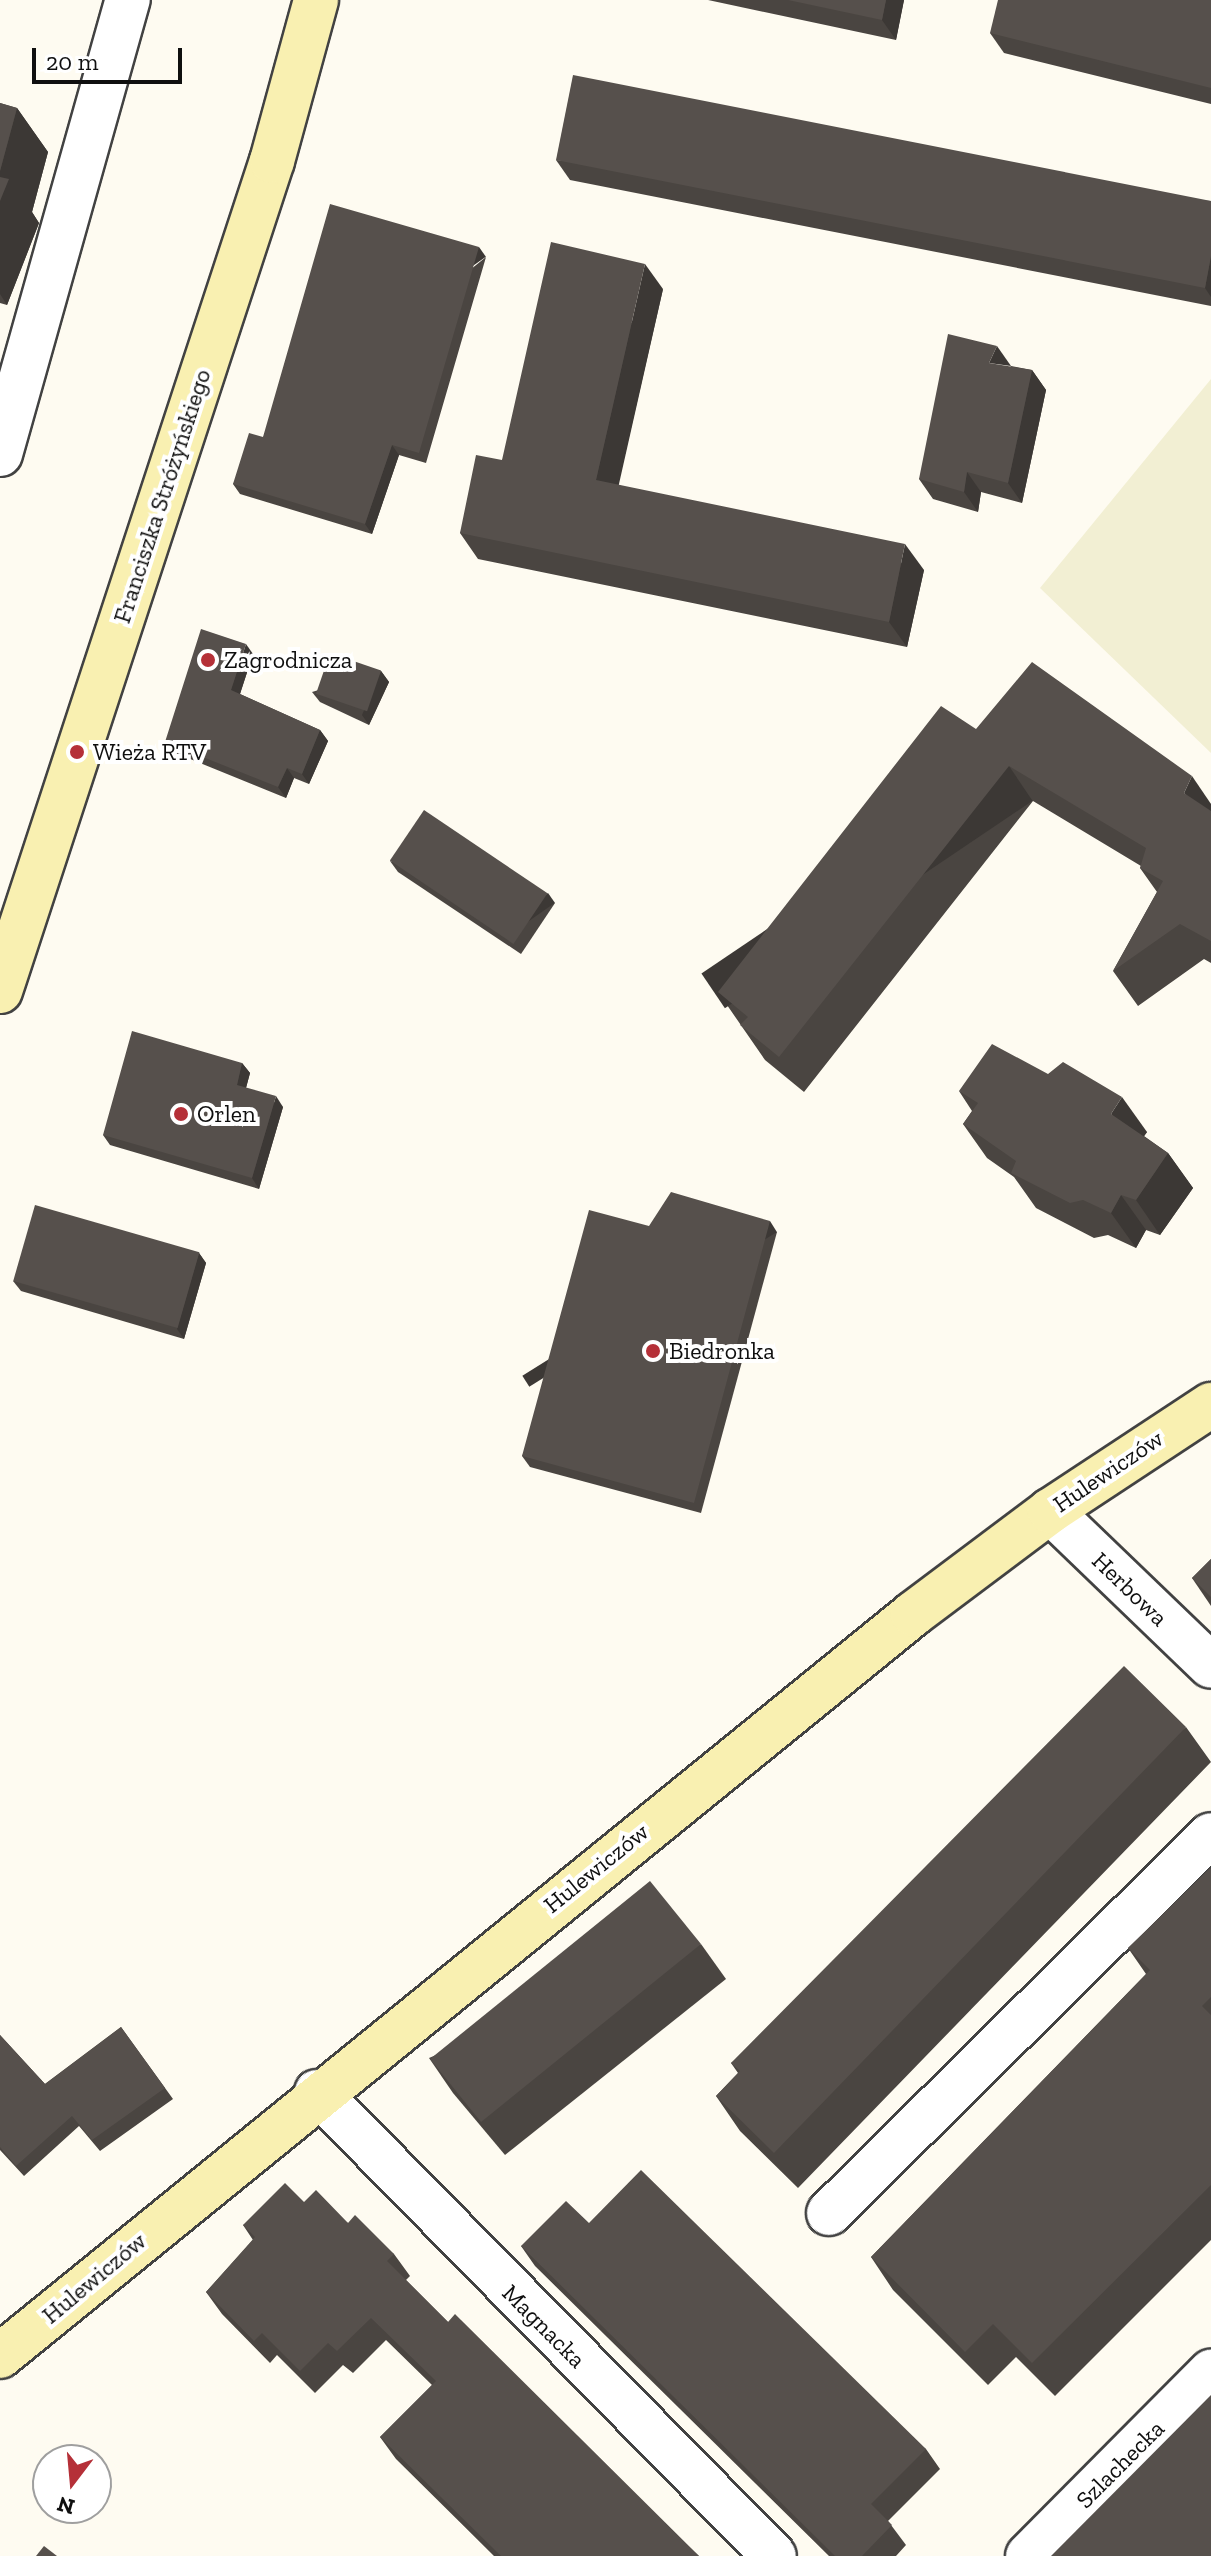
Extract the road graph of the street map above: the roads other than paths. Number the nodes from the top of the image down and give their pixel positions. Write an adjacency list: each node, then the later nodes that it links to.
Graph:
1 (128, 0): 3 (street)
2 (316, 0): 4 (street, Franciszka Stróżyńskiego)
3 (0, 454)
4 (0, 991)
5 (1211, 1405): 6 (street, Hulewiczów)
6 (1050, 1511): 7 (street, Herbowa); 9 (street, Hulewiczów)
7 (1211, 1666)
8 (1211, 1835): 10 (street)
9 (317, 2092): 11 (street, Hulewiczów); 13 (street, Magnacka)
10 (829, 2213)
11 (0, 2356)
12 (1211, 2372): 14 (street, Szlachecka)
13 (774, 2556)
14 (1028, 2556)

